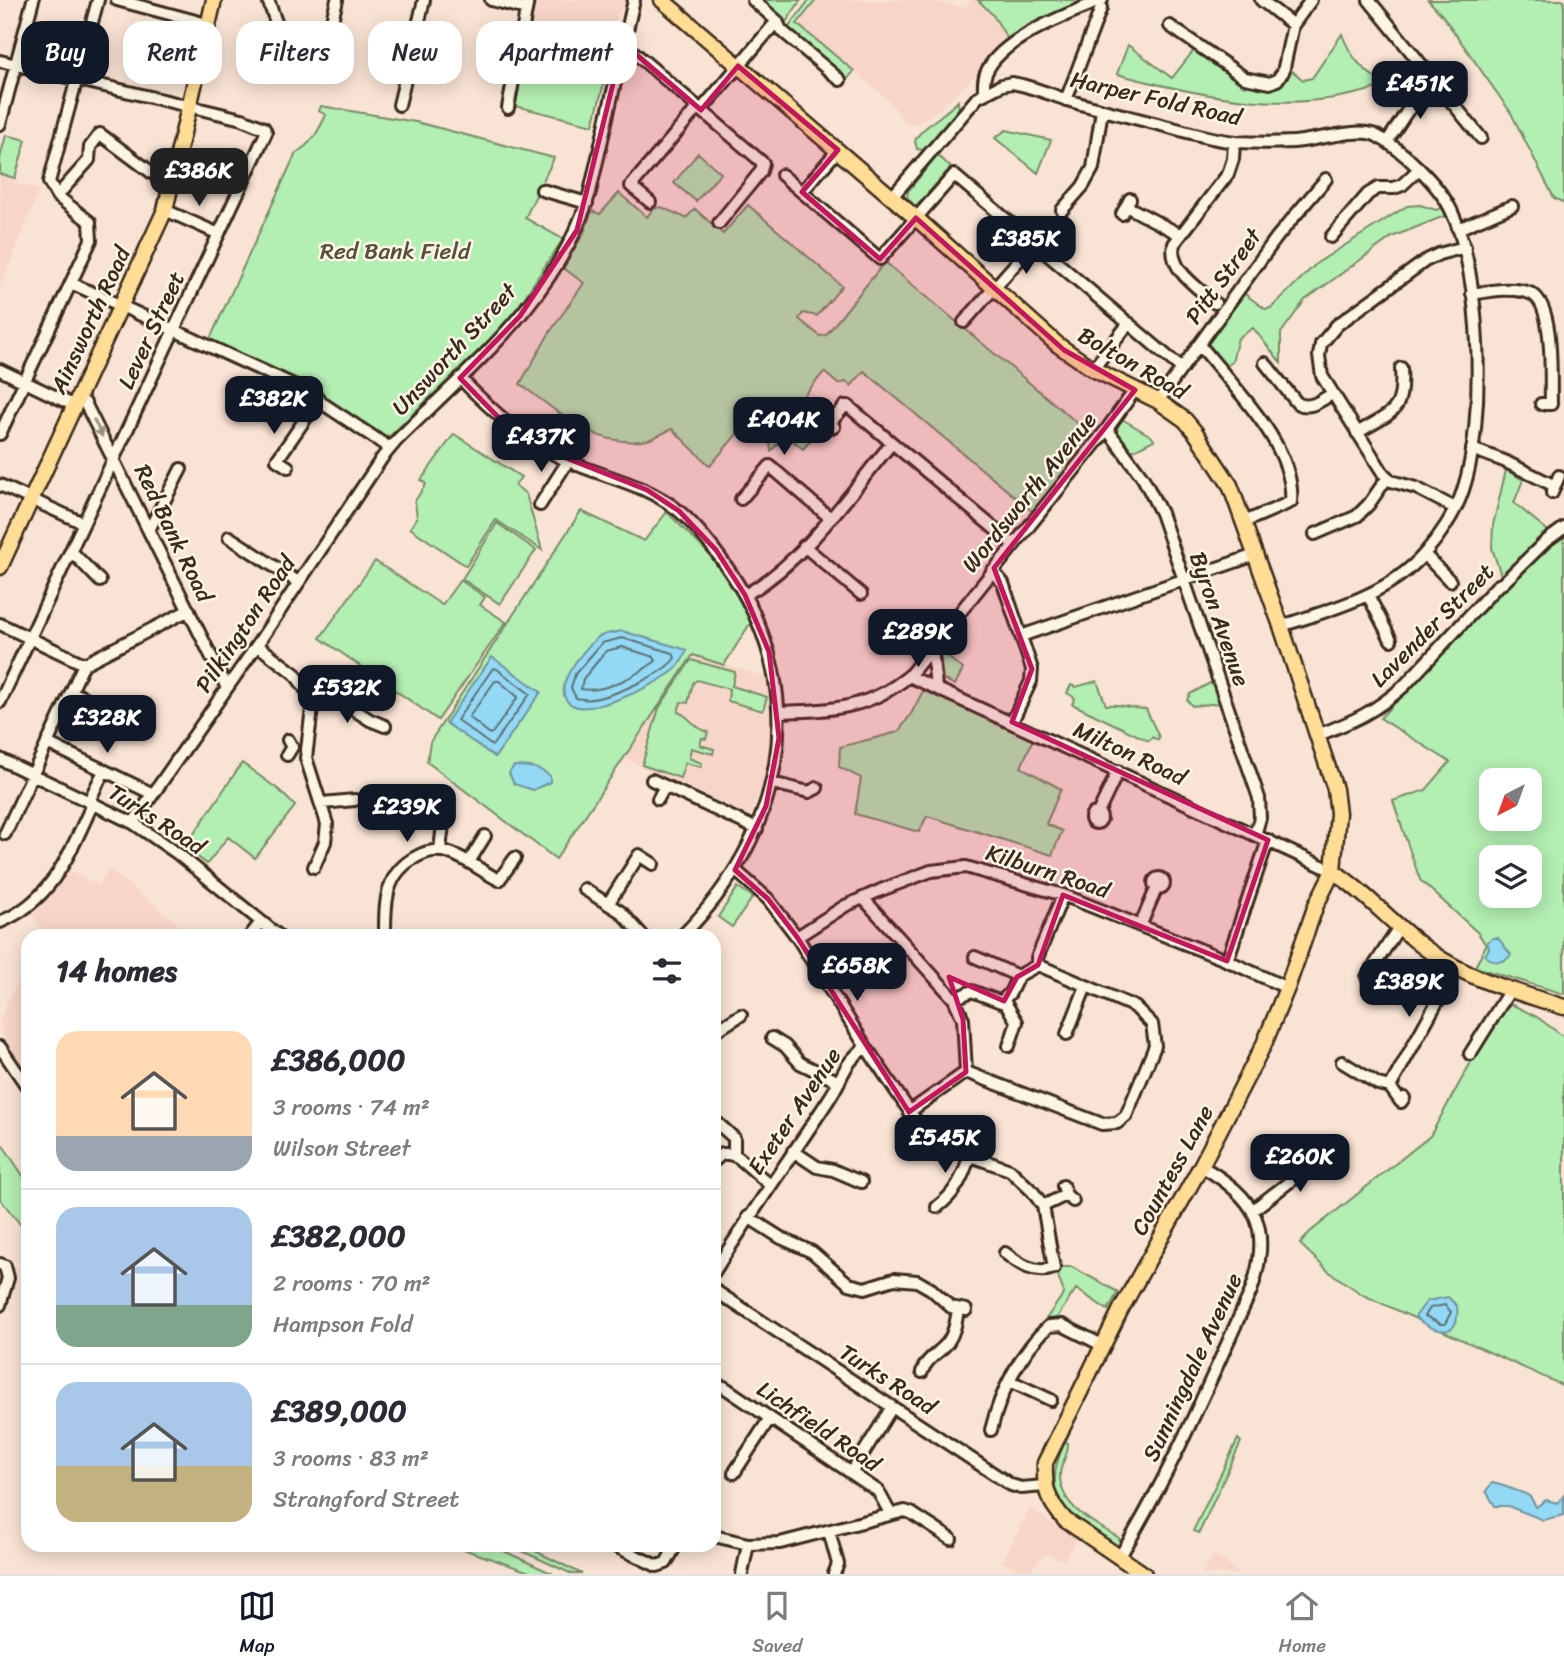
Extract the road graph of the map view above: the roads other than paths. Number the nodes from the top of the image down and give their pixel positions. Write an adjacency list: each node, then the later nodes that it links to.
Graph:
1 (33, 0): 29 (street)
2 (98, 0): 18 (street)
3 (117, 0): 17 (street)
4 (214, 0): 20 (main road, Ainsworth Road)
5 (268, 0): 21 (street)
6 (337, 0): 22 (street)
7 (424, 0): 39 (street)
8 (491, 0): 15 (street)
9 (634, 0): 23 (street, Unsworth Street)
10 (662, 0): 31 (main road, Bolton Road)
11 (753, 0): 24 (street)
12 (1261, 0): 25 (street)
13 (1311, 0): 25 (street)
14 (1369, 0): 37 (street)
15 (527, 4): 42 (street)
16 (1102, 4): 38 (street); 40 (street)
17 (156, 5): 19 (street)
18 (92, 21)
19 (199, 21)
20 (208, 21)
21 (276, 21)
22 (332, 21)
23 (629, 21)
24 (777, 21): 31 (street); 32 (street)
25 (1293, 25): 26 (street)
26 (1170, 26)
27 (637, 55): 43 (street)
28 (0, 61): 29 (street)
29 (16, 65): 30 (street); 45 (street)
30 (21, 66)
31 (738, 66): 43 (street); 49 (main road, Bolton Road)
32 (840, 80)
33 (76, 84): 56 (street)
34 (98, 84): 41 (street)
35 (194, 84): 41 (main road, Ainsworth Road)
36 (614, 84): 59 (street, Unsworth Street)
37 (1438, 86): 46 (street); 48 (street)
38 (984, 93): 40 (street, Harper Fold Road); 57 (street, Harper Fold Road)
39 (397, 99)
40 (1066, 100): 44 (street, Harper Fold Road)
41 (189, 106): 53 (main road, Ainsworth Road); 68 (street, Lever Street)
42 (508, 108)
43 (699, 108): 58 (street); 65 (street)
44 (1102, 110): 47 (street, Harper Fold Road); 63 (street)
45 (0, 124)
46 (1480, 132)
47 (1234, 142): 48 (street, Harper Fold Road); 69 (street)
48 (1387, 142): 50 (street, Harper Fold Road)
49 (838, 150): 55 (street); 57 (main road, Bolton Road)
50 (1419, 169): 66 (street); 67 (street, Harper Fold Road)
51 (782, 175): 55 (street)
52 (1326, 179): 80 (street, Pitt Street)
53 (171, 187): 56 (street); 62 (main road, Ainsworth Road)
54 (542, 190): 59 (street)
55 (802, 192): 64 (street)
56 (57, 196): 72 (street)
57 (892, 197): 64 (main road, Bolton Road)
58 (650, 202)
59 (587, 203): 86 (street, Unsworth Street)
60 (1126, 206): 69 (street)
61 (1512, 206): 67 (street)
62 (165, 210): 68 (street); 76 (main road, Ainsworth Road)
63 (1062, 210)
64 (916, 218): 70 (street); 73 (main road, Bolton Road)
65 (724, 221)
66 (1334, 229)
67 (1458, 229): 71 (street, Harper Fold Road)
68 (219, 234): 79 (street, Lever Street)
69 (1181, 235): 75 (street)
70 (1034, 243): 73 (street); 78 (street)
71 (1465, 247): 74 (street, Harper Fold Road); 89 (street)
72 (71, 283): 76 (street); 87 (street)
73 (994, 288): 77 (street); 84 (main road, Bolton Road)
74 (1472, 294): 93 (street); 100 (street, Harper Fold Road)
75 (1215, 303)
76 (122, 307): 79 (street); 92 (main road, Ainsworth Road)
77 (964, 322)
78 (1129, 323): 82 (street); 84 (street)
79 (175, 331): 90 (street); 101 (street, Lever Street)
80 (1197, 346): 82 (street, Pitt Street); 113 (street)
81 (1270, 365): 89 (street)
82 (1181, 368): 91 (street, Pitt Street)
83 (1401, 368): 96 (street)
84 (1093, 369): 88 (main road, Bolton Road)
85 (0, 370): 87 (street)
86 (460, 378): 99 (street, Unsworth Street); 102 (street)
87 (24, 382): 92 (street); 97 (street)
88 (1135, 390): 91 (main road, Bolton Road); 95 (street, Wordsworth Avenue)
89 (1332, 394): 96 (street)
90 (319, 399): 99 (street); 103 (street)
91 (1158, 401): 113 (main road, Bolton Road)
92 (77, 402): 101 (street, Red Bank Road, one-way to 101); 109 (main road, Ainsworth Road)
93 (1541, 404)
94 (834, 427): 98 (street)
95 (1107, 429): 119 (street, Wordsworth Avenue); 126 (street, Byron Avenue)
96 (1357, 433): 105 (street)
97 (0, 434)
98 (892, 443): 112 (street); 119 (street)
99 (390, 448): 129 (street, Pilkington Road)
100 (1472, 449): 107 (street); 111 (street, Harper Fold Road)
101 (114, 459): 114 (street, Lever Street); 116 (street, Red Bank Road)
102 (568, 461): 110 (street); 131 (street)
103 (288, 467)
104 (181, 469): 116 (street)
105 (1387, 478): 111 (street); 117 (street)
106 (0, 485): 109 (street)
107 (1555, 485)
108 (741, 499): 112 (street)
109 (32, 500): 114 (street); 124 (main road, Ainsworth Road)
110 (540, 505)
111 (1455, 508): 122 (street, Harper Fold Road)
112 (829, 517): 120 (street)
113 (1244, 522): 123 (main road, Bolton Road)
114 (83, 523): 121 (street, Lever Street)
115 (1564, 528): 152 (street, Lavender Street)
116 (149, 530): 133 (street, Red Bank Road)
117 (1321, 534)
118 (229, 537): 129 (street)
119 (1013, 544): 125 (street, Wordsworth Avenue)
120 (804, 546): 130 (street); 131 (street)
121 (71, 551): 128 (street); 138 (street, Lever Street)
122 (1424, 554): 127 (street); 132 (street, Harper Fold Road)
123 (1255, 555): 126 (street); 135 (main road, Bolton Road)
124 (0, 568)
125 (992, 571): 137 (street); 140 (street, Wordsworth Avenue)
126 (1184, 580): 137 (street); 174 (street, Byron Avenue)
127 (1450, 580)
128 (100, 581)
129 (298, 582): 139 (street, Pilkington Road)
130 (861, 594)
131 (745, 595): 149 (street)
132 (1368, 595): 135 (street, Harper Fold Road); 136 (street)
133 (189, 610): 141 (street); 144 (street, Red Bank Road)
134 (0, 624): 138 (street)
135 (1280, 626): 152 (main road, Bolton Road)
136 (1391, 634)
137 (1021, 635): 150 (street)
138 (29, 639): 141 (street); 147 (street, Lever Street)
139 (257, 645): 144 (street, Pilkington Road); 146 (street)
140 (932, 648): 142 (street, Wordsworth Avenue); 143 (street)
141 (84, 664): 145 (street)
142 (909, 676): 143 (street, Milton Road); 149 (street, Wordsworth Avenue)
143 (936, 687): 150 (street, Milton Road)
144 (227, 688): 164 (street, Pilkington Road)
145 (72, 692): 148 (street); 153 (street)
146 (313, 700): 151 (street); 155 (street)
147 (0, 702)
148 (129, 706)
149 (780, 712): 161 (street)
150 (1012, 722): 158 (street, Milton Road)
151 (388, 726)
152 (1318, 735): 183 (main road, Bolton Road)
153 (47, 743): 157 (street); 159 (street)
154 (289, 747): 155 (street)
155 (306, 748): 168 (street)
156 (0, 759): 159 (street, Turks Road)
157 (104, 771): 164 (street); 167 (street)
158 (1118, 771): 169 (street); 174 (street, Milton Road)
159 (33, 775): 167 (street, Turks Road); 173 (street)
160 (652, 780): 162 (street)
161 (772, 783): 163 (street); 172 (street)
162 (665, 786): 165 (street); 172 (street)
163 (817, 788)
164 (153, 794): 170 (street, Pilkington Road)
165 (658, 799)
166 (355, 800): 168 (street)
167 (91, 802): 170 (street, Turks Road); 189 (street)
168 (322, 803): 178 (street)
169 (1098, 813)
170 (133, 823): 190 (street, Turks Road)
171 (443, 824): 177 (street)
172 (757, 829): 182 (street)
173 (5, 834)
174 (1255, 835): 176 (street, Milton Road)
175 (485, 836): 180 (street)
176 (1268, 840): 183 (street, Milton Road); 200 (street)
177 (440, 850): 180 (street); 195 (street)
178 (305, 854)
179 (514, 858): 180 (street)
180 (469, 862)
181 (653, 864): 188 (street)
182 (735, 870): 197 (street); 198 (street)
183 (1333, 871): 192 (main road); 206 (main road, Countess Lane)
184 (1157, 887): 191 (street)
185 (584, 889): 188 (street)
186 (1063, 895): 187 (street, Kilburn Road); 191 (street, Kilburn Road); 201 (street)
187 (863, 898): 198 (street, Kilburn Road); 208 (street)
188 (608, 904): 196 (street)
189 (0, 922)
190 (261, 922): 193 (street); 194 (street, Turks Road)
191 (1140, 926): 200 (street, Kilburn Road)
192 (1399, 927): 202 (main road); 204 (street)
193 (256, 929)
194 (270, 929)
195 (385, 929)
196 (636, 929)
197 (689, 929)
198 (797, 937): 217 (street)
199 (975, 957): 203 (street)
200 (1227, 961): 206 (street, Kilburn Road)
201 (1038, 965): 203 (street); 205 (street)
202 (1456, 968): 207 (main road); 223 (street)
203 (1018, 976): 209 (street)
204 (1367, 977)
205 (1086, 986): 213 (street); 220 (street)
206 (1287, 988): 232 (main road, Countess Lane)
207 (1510, 990): 210 (main road); 218 (street)
208 (954, 999): 209 (street); 220 (street)
209 (1004, 1001): 215 (street)
210 (1564, 1007)
211 (741, 1015): 212 (street)
212 (721, 1028)
213 (1067, 1034)
214 (771, 1038): 222 (street)
215 (1009, 1046)
216 (0, 1047): 221 (street)
217 (866, 1047): 222 (street, Exeter Avenue); 225 (street)
218 (1470, 1054)
219 (1342, 1063): 223 (street)
220 (966, 1072): 225 (street)
221 (21, 1078)
222 (839, 1082): 227 (street, Exeter Avenue)
223 (1390, 1087): 224 (street)
224 (1404, 1098)
225 (909, 1112): 231 (street)
226 (721, 1126): 230 (street)
227 (793, 1151): 233 (street); 234 (street, Exeter Avenue)
228 (1328, 1152): 238 (street)
229 (721, 1155): 230 (street)
230 (734, 1155): 234 (street)
231 (970, 1157): 236 (street); 237 (street)
232 (1201, 1166): 238 (street, Sunningdale Avenue); 245 (main road, Countess Lane)
233 (862, 1182)
234 (770, 1185): 239 (street, Exeter Avenue)
235 (1067, 1194): 236 (street)
236 (1043, 1206): 240 (street)
237 (936, 1207)
238 (1253, 1210): 263 (street, Sunningdale Avenue)
239 (748, 1217): 241 (street, Exeter Avenue); 246 (street)
240 (1005, 1250)
241 (721, 1261)
242 (0, 1264): 244 (street)
243 (721, 1295): 250 (street, Turks Road)
244 (0, 1305)
245 (1104, 1346): 247 (street); 255 (main road, Countess Lane)
246 (921, 1366)
247 (1010, 1381): 249 (street); 252 (street)
248 (721, 1387): 251 (street, Lichfield Road)
249 (1043, 1398)
250 (892, 1407): 253 (street); 255 (street, Turks Road)
251 (770, 1418): 253 (street, Lichfield Road); 254 (street)
252 (991, 1422)
253 (851, 1473): 256 (street, Lichfield Road)
254 (735, 1474)
255 (1044, 1486): 263 (main road)
256 (890, 1513): 257 (street); 259 (street)
257 (829, 1531): 260 (street); 265 (street)
258 (721, 1538): 260 (street)
259 (951, 1539)
260 (748, 1544): 264 (street)
261 (628, 1552): 262 (street)
262 (672, 1552)
263 (1119, 1558): 266 (main road)
264 (742, 1574)
265 (834, 1574)
266 (1144, 1574)

